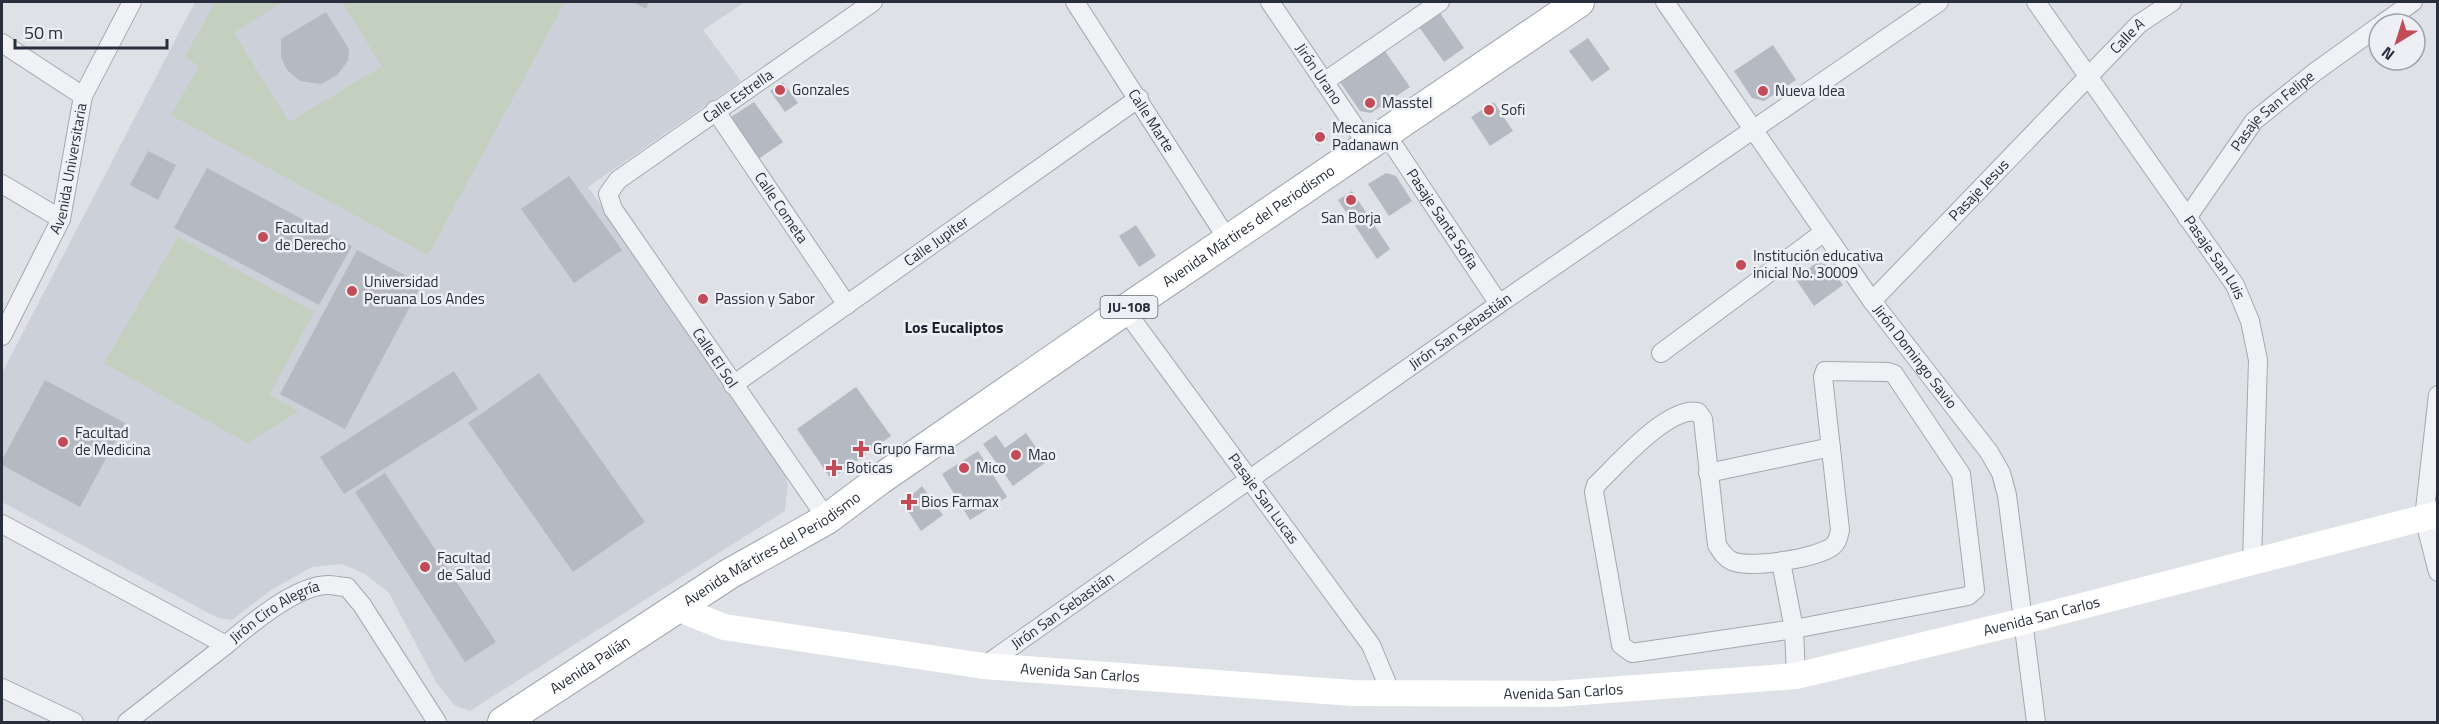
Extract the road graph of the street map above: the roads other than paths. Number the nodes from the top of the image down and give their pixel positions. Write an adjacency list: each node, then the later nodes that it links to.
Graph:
1 (132, 2): 17 (street, Avenida Universitaria)
2 (873, 2): 19 (street, Calle Estrella)
3 (1076, 2): 18 (street, Calle Marte)
4 (1270, 2): 16 (street, Jirón Urano)
5 (1440, 2): 16 (street)
6 (1579, 2): 21 (main road, Avenida Mártires del Periodismo / JU-108)
7 (1665, 2): 20 (street, Jirón Domingo Savio)
8 (1939, 2): 20 (street, Jirón San Sebastián)
9 (2036, 2): 15 (street, Pasaje San Luis)
10 (2172, 2): 15 (street, Calle A)
11 (2413, 2): 12 (street, Pasaje San Felipe)
12 (2399, 12)
13 (2367, 34): 24 (street, Pasaje San Felipe)
14 (2, 43): 17 (street)
15 (2088, 79): 24 (street, Pasaje San Luis); 28 (street, Pasaje Jesus)
16 (1324, 82): 21 (street, Jirón Urano)
17 (83, 96): 25 (street, Avenida Universitaria)
18 (1138, 98): 27 (street, Calle Marte); 30 (street, Calle Jupiter)
19 (715, 110): 23 (street, Calle Estrella); 30 (street, Calle Cometa)
20 (1753, 129): 26 (street, Jirón Domingo Savio); 29 (street, Jirón San Sebastián)
21 (1377, 140): 27 (main road, Avenida Mártires del Periodismo / JU-108); 29 (street, Pasaje Santa Sofia)
22 (2, 184): 25 (street)
23 (608, 194): 34 (street, Calle El Sol)
24 (2187, 218): 42 (street, Pasaje San Luis)
25 (61, 219): 32 (street, Avenida Universitaria)
26 (1824, 232): 28 (street, Jirón Domingo Savio); 33 (street)
27 (1228, 240): 31 (main road, Avenida Mártires del Periodismo / JU-108)
28 (1872, 302): 46 (street, Jirón Domingo Savio)
29 (1499, 304): 38 (street, Jirón San Sebastián)
30 (847, 305): 34 (street, Calle Jupiter)
31 (1125, 310): 38 (street, Pasaje San Lucas); 40 (main road, Avenida Mártires del Periodismo / JU-108)
32 (2, 336)
33 (1661, 353)
34 (733, 385): 40 (street, Calle El Sol)
35 (2438, 395): 39 (street)
36 (1831, 447): 37 (street); 43 (street); 47 (street)
37 (1708, 473): 43 (street); 47 (street)
38 (1249, 479): 49 (street, Jirón San Sebastián); 52 (street, Pasaje San Lucas)
39 (2431, 516): 42 (main road, Avenida San Carlos); 44 (street)
40 (827, 519): 45 (main road, Avenida Mártires del Periodismo / JU-108)
41 (2, 524): 48 (street, Jirón Ciro Alegría)
42 (2252, 561): 46 (main road, Avenida San Carlos)
43 (1781, 562): 47 (street)
44 (2438, 572)
45 (677, 609): 49 (main road, Avenida San Carlos); 56 (main road, Avenida Palián)
46 (2024, 621): 50 (main road, Avenida San Carlos); 57 (street, Jirón Domingo Savio)
47 (1794, 629): 50 (street)
48 (226, 645): 54 (street); 55 (street, Jirón Ciro Alegría)
49 (984, 666): 52 (main road, Avenida San Carlos)
50 (1796, 676): 52 (main road, Avenida San Carlos)
51 (2, 688): 53 (street)
52 (1391, 693)
53 (74, 723)
54 (127, 723)
55 (437, 723)
56 (503, 723)
57 (2036, 723)

